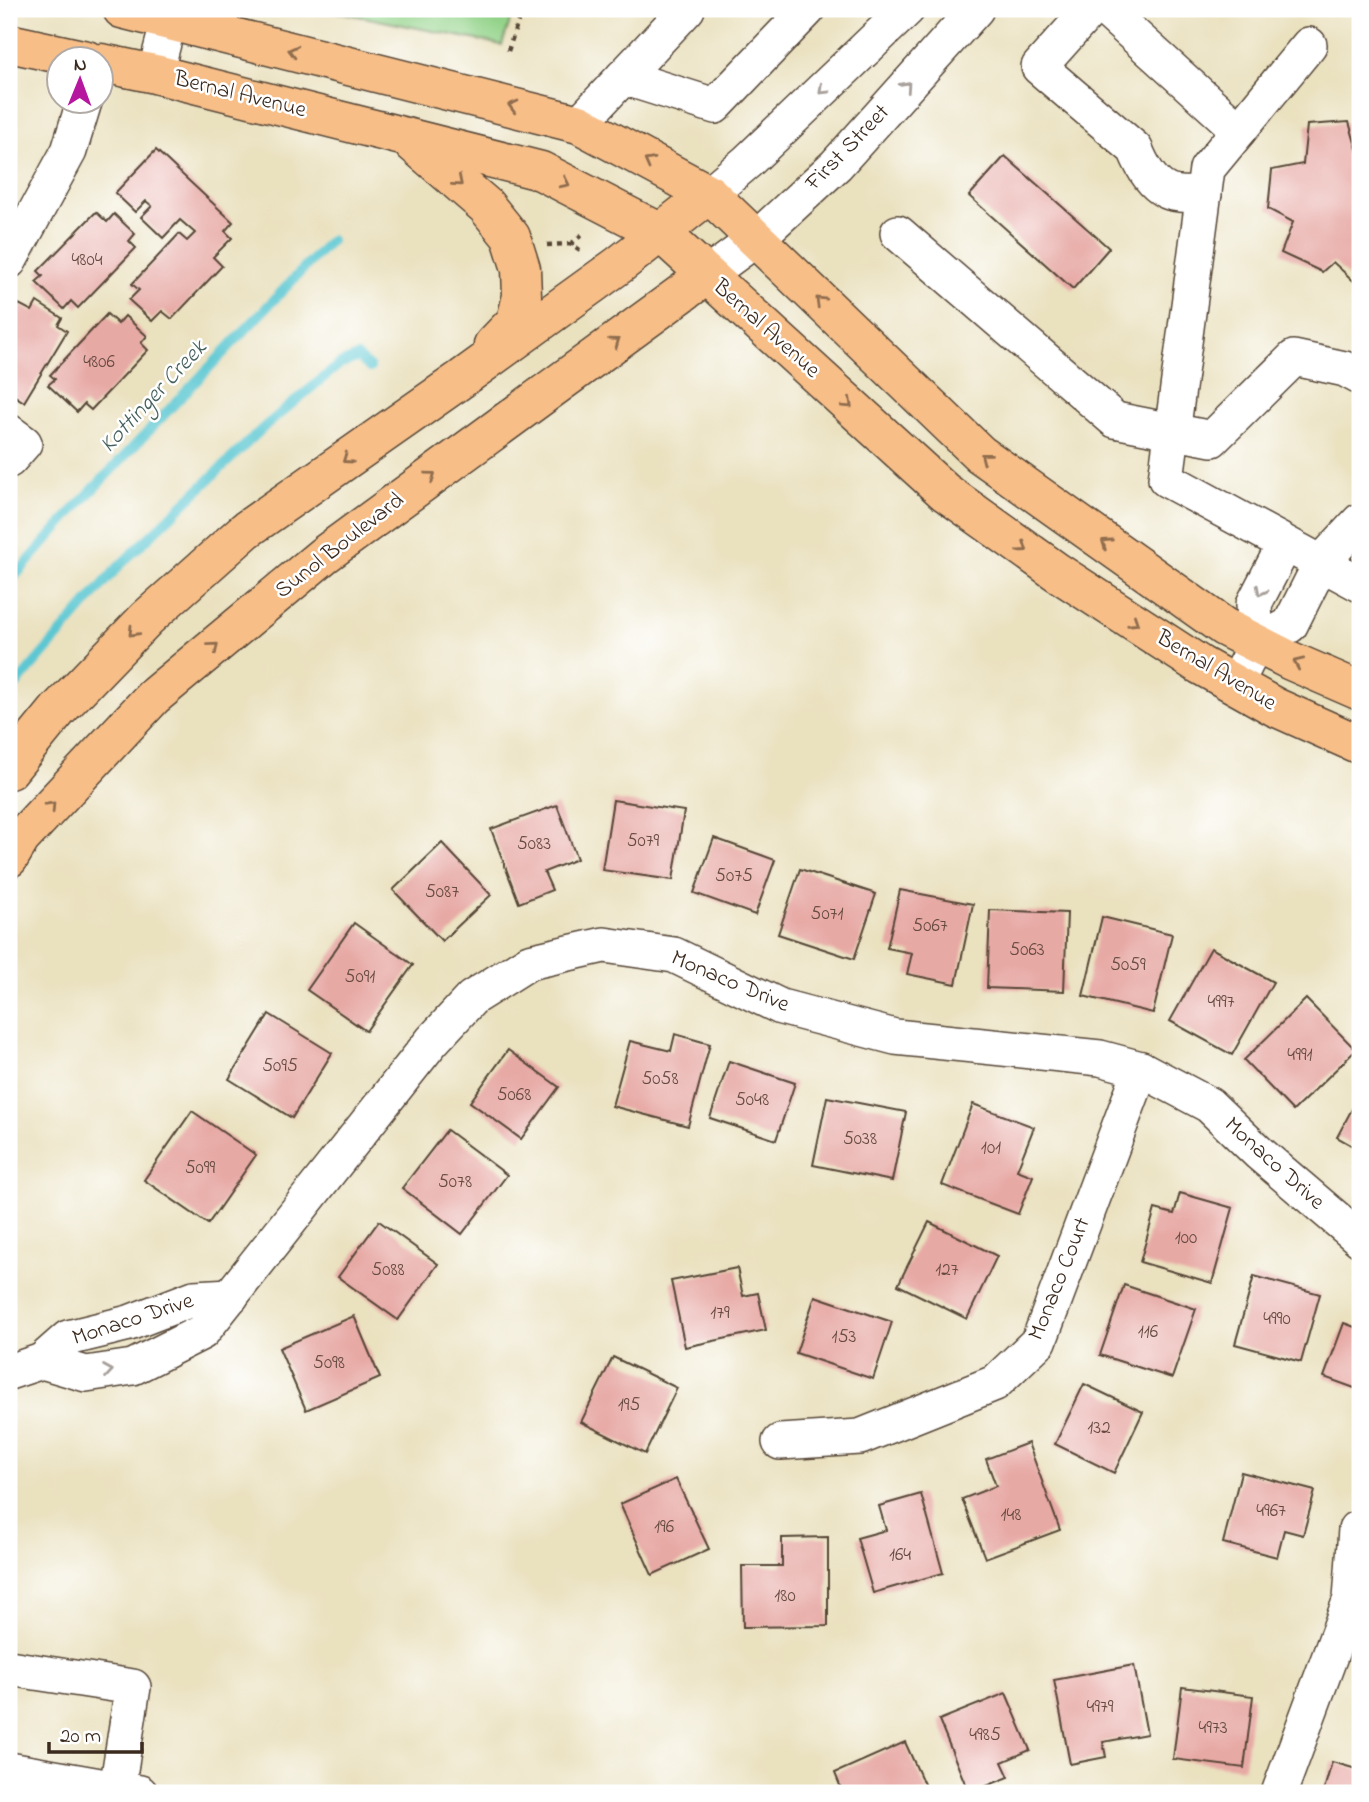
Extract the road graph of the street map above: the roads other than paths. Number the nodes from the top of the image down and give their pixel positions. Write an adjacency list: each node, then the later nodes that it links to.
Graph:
1 (122, 9): 8 (main road, Bernal Avenue)
2 (687, 9): 14 (street)
3 (808, 9): 14 (street)
4 (907, 9): 19 (street, one-way to 19)
5 (976, 9): 23 (street, First Street, one-way to 5)
6 (1091, 9): 20 (street)
7 (1105, 9): 17 (street)
8 (172, 14): 13 (street); 16 (main road, Bernal Avenue, one-way to 8)
9 (9, 43): 11 (main road)
10 (1309, 45): 17 (street)
11 (46, 51)
12 (116, 66): 13 (main road, Bernal Avenue)
13 (155, 74): 18 (main road, Bernal Avenue)
14 (623, 77): 16 (street)
15 (80, 116): 24 (street)
16 (579, 124): 19 (main road, Bernal Avenue, one-way to 16)
17 (1239, 130): 20 (street)
18 (406, 137): 21 (main road, Bernal Avenue, one-way to 21); 27 (main road, one-way to 27)
19 (709, 194): 21 (main road); 23 (main road, Bernal Avenue)
20 (1203, 194): 28 (street)
21 (661, 233): 25 (main road, Bernal Avenue); 27 (main road)
22 (898, 233): 28 (street)
23 (755, 239): 25 (street, First Street); 35 (main road, Bernal Avenue, one-way to 23)
24 (9, 261)
25 (707, 275): 36 (main road, Bernal Avenue, one-way to 36); 40 (main road, Sunol Boulevard, one-way to 25)
26 (1360, 377): 28 (street)
27 (460, 380): 39 (main road, one-way to 39)
28 (1172, 431): 32 (street)
29 (9, 432): 30 (street)
30 (9, 460)
31 (1360, 521): 33 (street)
32 (1285, 544): 33 (street); 35 (street, one-way to 35)
33 (1321, 563): 34 (street); 35 (street)
34 (1360, 584)
35 (1256, 643): 36 (street); 37 (main road, Bernal Avenue, one-way to 35)
36 (1235, 685): 38 (main road, Bernal Avenue)
37 (1360, 691)
38 (1360, 746)
39 (9, 770)
40 (9, 858)
41 (1141, 1069): 42 (street, Monaco Drive); 43 (street, Monaco Drive); 44 (street, Monaco Court)
42 (1360, 1239)
43 (9, 1372)
44 (780, 1442)
45 (1356, 1529): 49 (street)
46 (9, 1668): 48 (street)
47 (9, 1770): 48 (street)
48 (128, 1791)
49 (1279, 1793)

